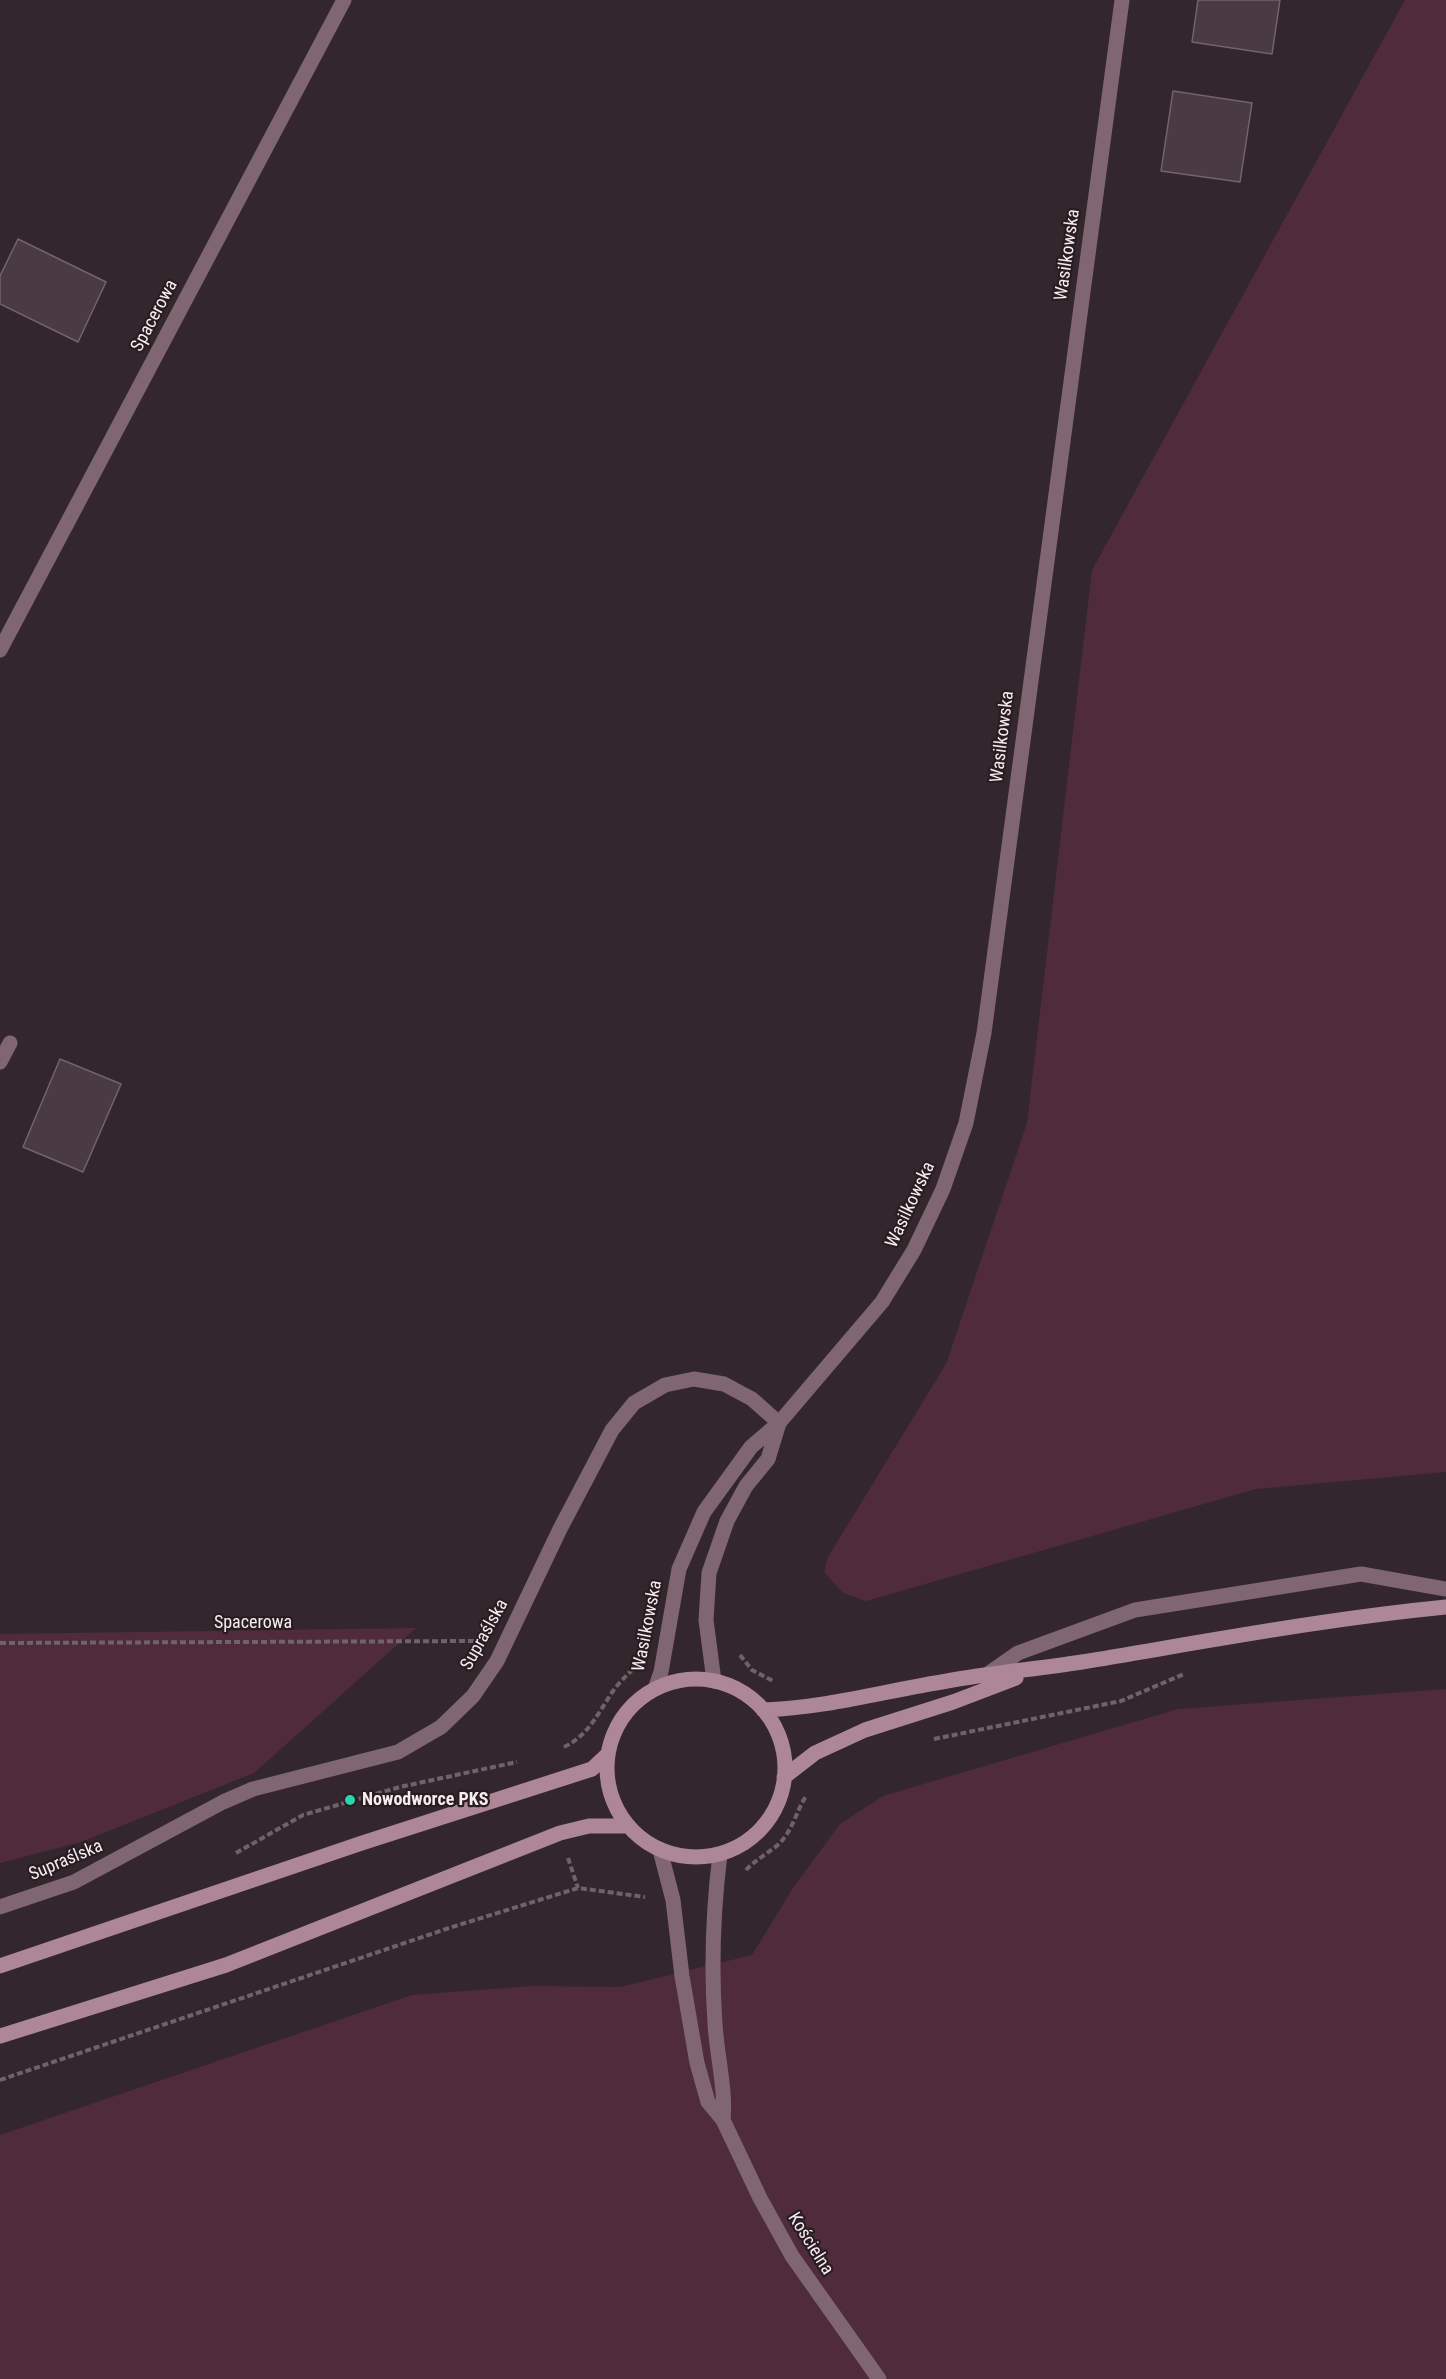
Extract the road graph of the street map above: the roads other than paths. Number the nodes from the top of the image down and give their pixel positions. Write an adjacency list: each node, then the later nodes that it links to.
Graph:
1 (344, 0): 3 (street, Spacerowa)
2 (1122, 0): 6 (street, Wasilkowska)
3 (0, 650)
4 (10, 1043): 5 (street)
5 (0, 1062)
6 (779, 1423): 11 (street, Wasilkowska); 12 (street, Wasilkowska); 19 (street, Supraślska)
7 (1446, 1589): 10 (street)
8 (1446, 1607): 9 (main road)
9 (1038, 1669): 10 (main road); 15 (main road)
10 (984, 1676): 13 (main road)
11 (714, 1681): 12 (main road); 13 (main road)
12 (655, 1689): 14 (main road)
13 (763, 1710): 15 (main road)
14 (608, 1754): 16 (main road); 20 (main road)
15 (784, 1777): 18 (main road)
16 (628, 1826): 17 (main road); 21 (main road)
17 (660, 1850): 18 (main road); 22 (street, Kościelna)
18 (720, 1854): 22 (street, Kościelna)
19 (0, 1907)
20 (0, 1966)
21 (0, 2036)
22 (723, 2120): 23 (street, Kościelna)
23 (879, 2379)

